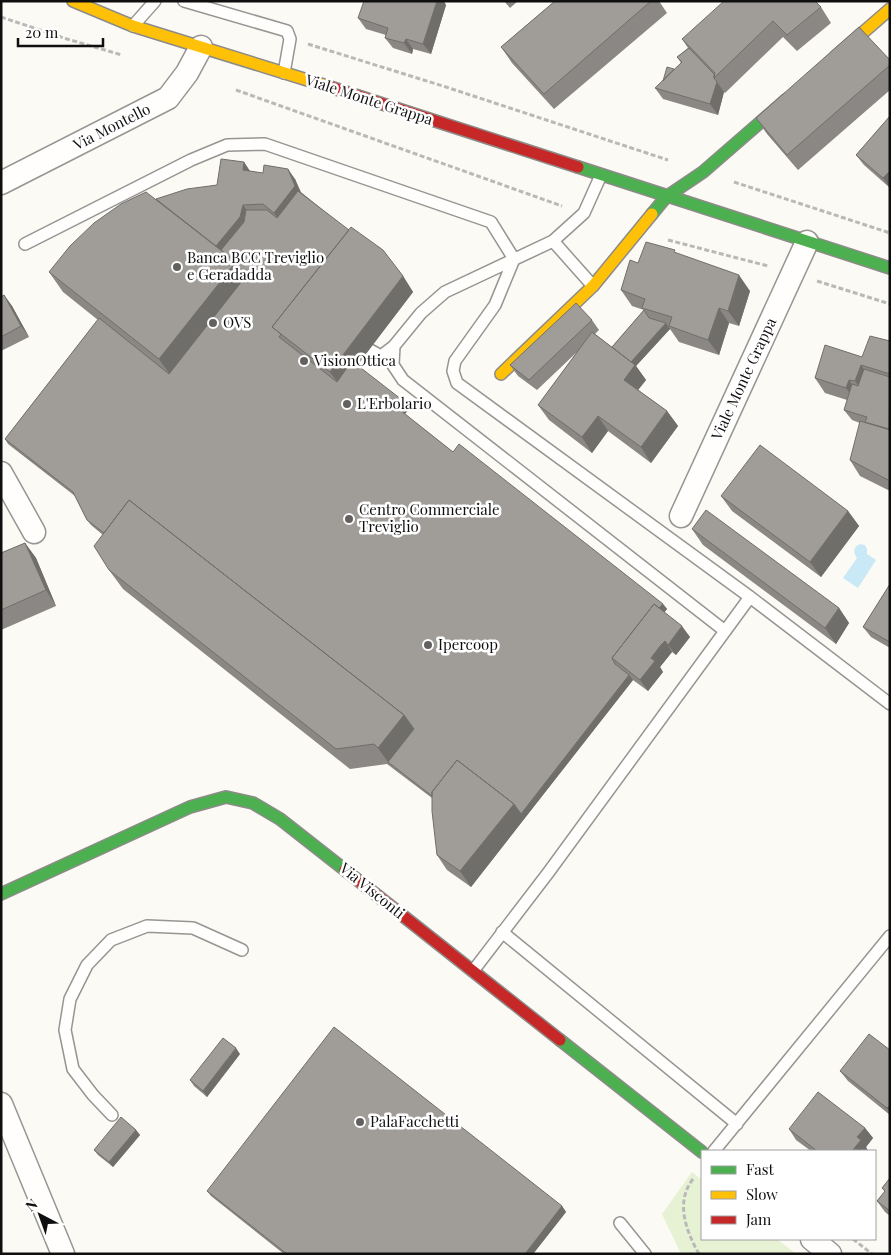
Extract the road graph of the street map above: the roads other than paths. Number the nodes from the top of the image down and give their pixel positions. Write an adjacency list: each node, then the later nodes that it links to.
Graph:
1 (73, 1): 5 (street, Viale Monte Grappa)
2 (155, 1): 5 (lane)
3 (184, 1): 8 (lane)
4 (890, 10): 7 (street)
5 (134, 26): 6 (street, Viale Monte Grappa)
6 (201, 47): 8 (street, Viale Monte Grappa); 11 (street, Via Montello)
7 (830, 61)
8 (284, 73): 10 (street, Viale Monte Grappa)
9 (793, 94): 12 (street)
10 (601, 175): 12 (street, Viale Monte Grappa); 13 (lane)
11 (1, 184)
12 (666, 197): 14 (street, Viale Monte Grappa); 18 (street)
13 (553, 241): 16 (lane); 18 (lane)
14 (807, 242): 17 (street, Viale Monte Grappa); 23 (street, Viale Monte Grappa)
15 (25, 244): 16 (lane)
16 (514, 259): 19 (lane); 25 (lane)
17 (890, 268)
18 (593, 286): 21 (street)
19 (394, 346): 20 (lane); 26 (lane)
20 (370, 350)
21 (501, 374)
22 (1, 473): 24 (street)
23 (681, 516)
24 (34, 532)
25 (750, 598): 26 (lane); 27 (lane)
26 (725, 631): 29 (lane)
27 (890, 704)
28 (1, 894): 32 (street, Via Visconti)
29 (502, 932): 32 (lane); 35 (lane)
30 (890, 936): 35 (lane)
31 (242, 950): 34 (lane)
32 (473, 971): 37 (street, Via Visconti)
33 (1, 1104): 40 (street)
34 (112, 1115)
35 (737, 1124): 36 (lane)
36 (715, 1150)
37 (701, 1151)
38 (620, 1223): 41 (lane)
39 (813, 1240): 42 (street)
40 (63, 1254)
41 (645, 1254)
42 (830, 1254)

